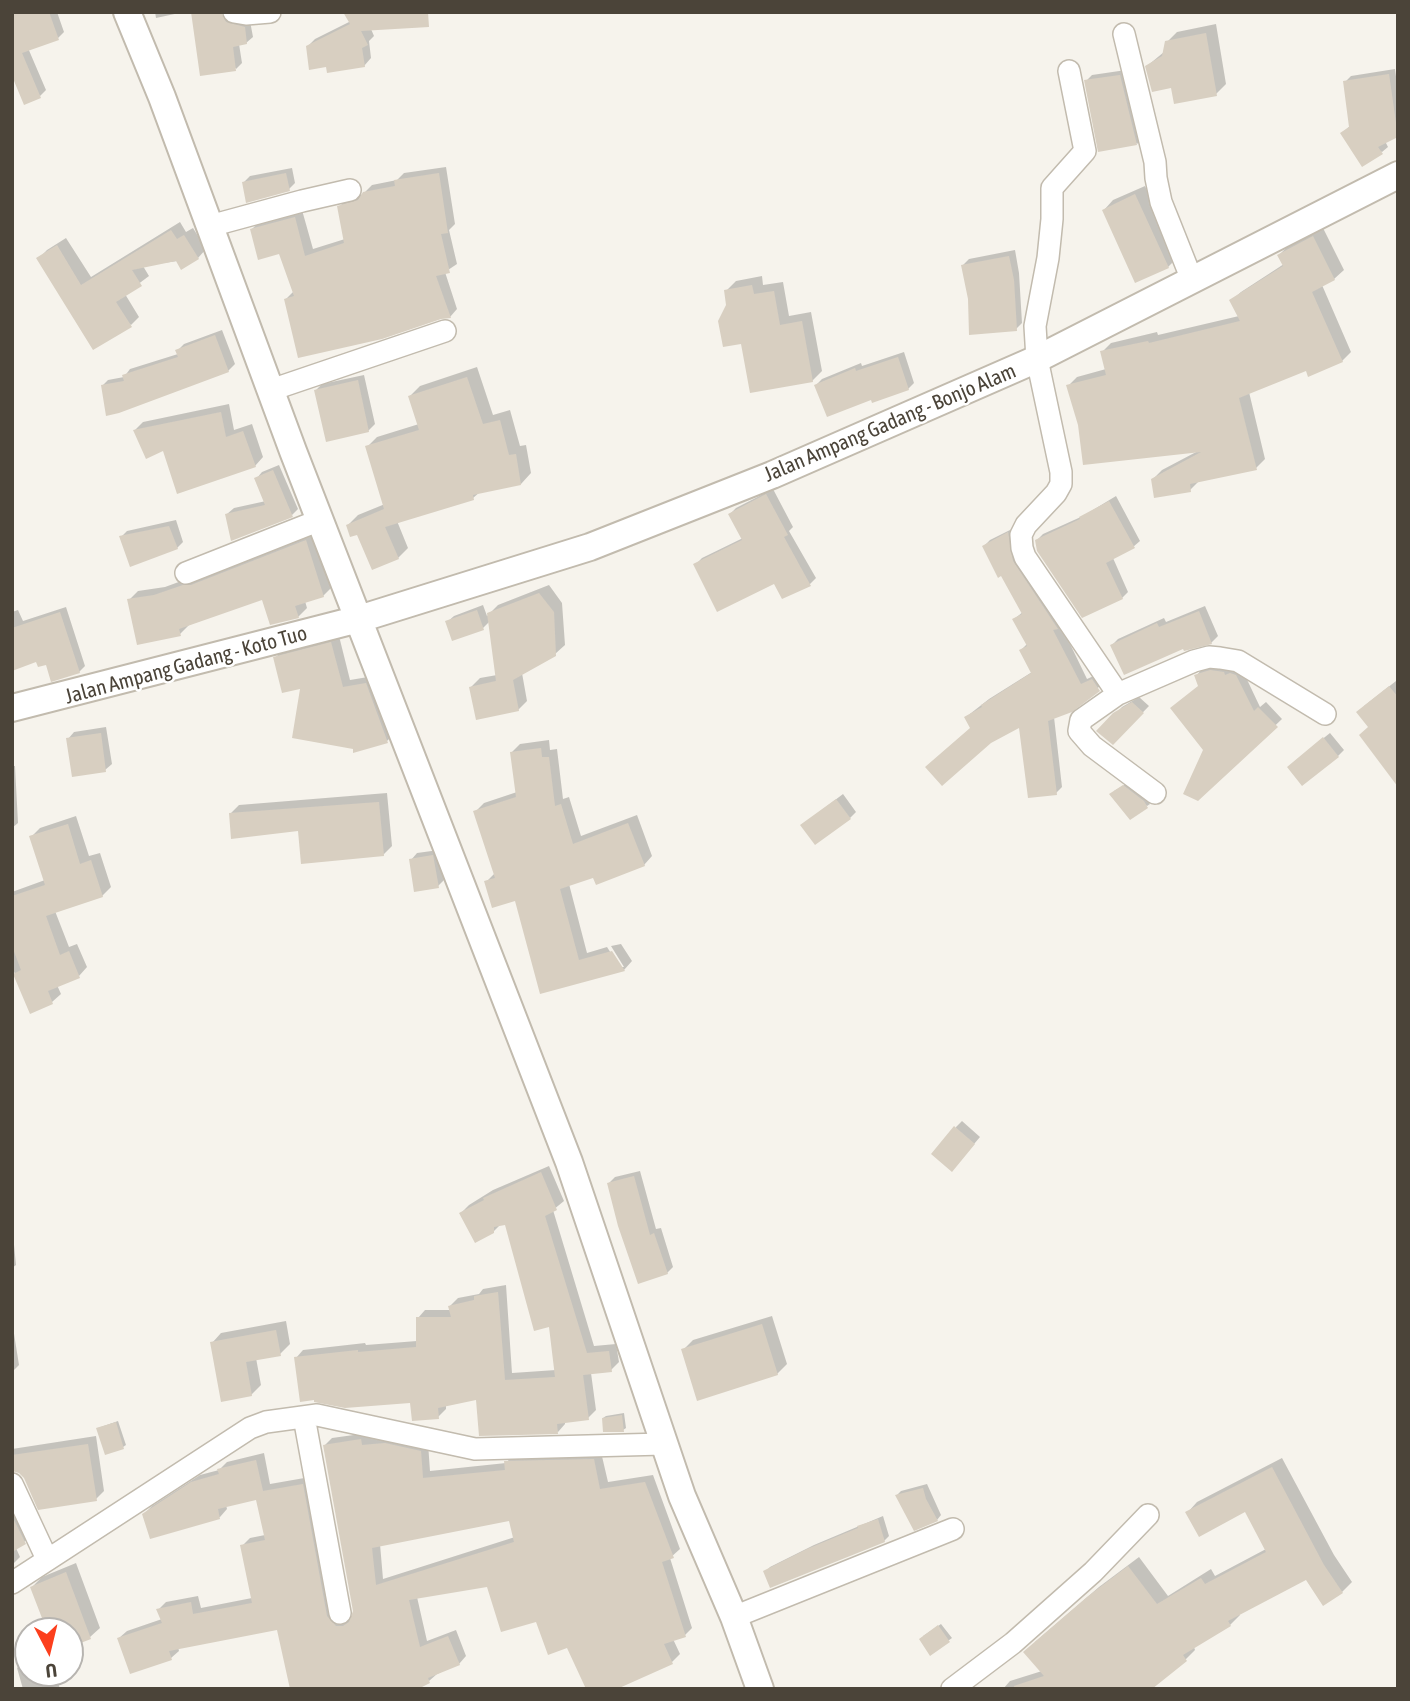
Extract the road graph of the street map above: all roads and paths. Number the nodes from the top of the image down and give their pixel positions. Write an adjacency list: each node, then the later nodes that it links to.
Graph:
1 (127, 12): 8 (street)
2 (234, 12): 3 (street)
3 (270, 12)
4 (1124, 34): 9 (street)
5 (1069, 71): 11 (street)
6 (1398, 175): 9 (street, Jalan Ampang Gadang - Bonjo Alam)
7 (350, 190): 8 (street)
8 (210, 226): 12 (street)
9 (1192, 280): 11 (street, Jalan Ampang Gadang - Bonjo Alam)
10 (445, 331): 12 (street)
11 (1037, 359): 15 (street, Jalan Ampang Gadang - Bonjo Alam); 16 (street)
12 (271, 390): 13 (street)
13 (320, 520): 14 (street); 15 (street)
14 (186, 573)
15 (359, 619): 17 (street, Jalan Ampang Gadang - Koto Tuo); 21 (street)
16 (1118, 694): 18 (street); 19 (street)
17 (12, 708)
18 (1325, 714)
19 (1155, 793)
20 (303, 1418): 21 (street); 25 (street); 27 (street)
21 (663, 1444): 28 (street)
22 (12, 1484): 25 (street)
23 (1148, 1515): 30 (street)
24 (953, 1529): 28 (street)
25 (47, 1559): 26 (street)
26 (12, 1583)
27 (340, 1614)
28 (734, 1617): 29 (street)
29 (760, 1689)
30 (952, 1689)

